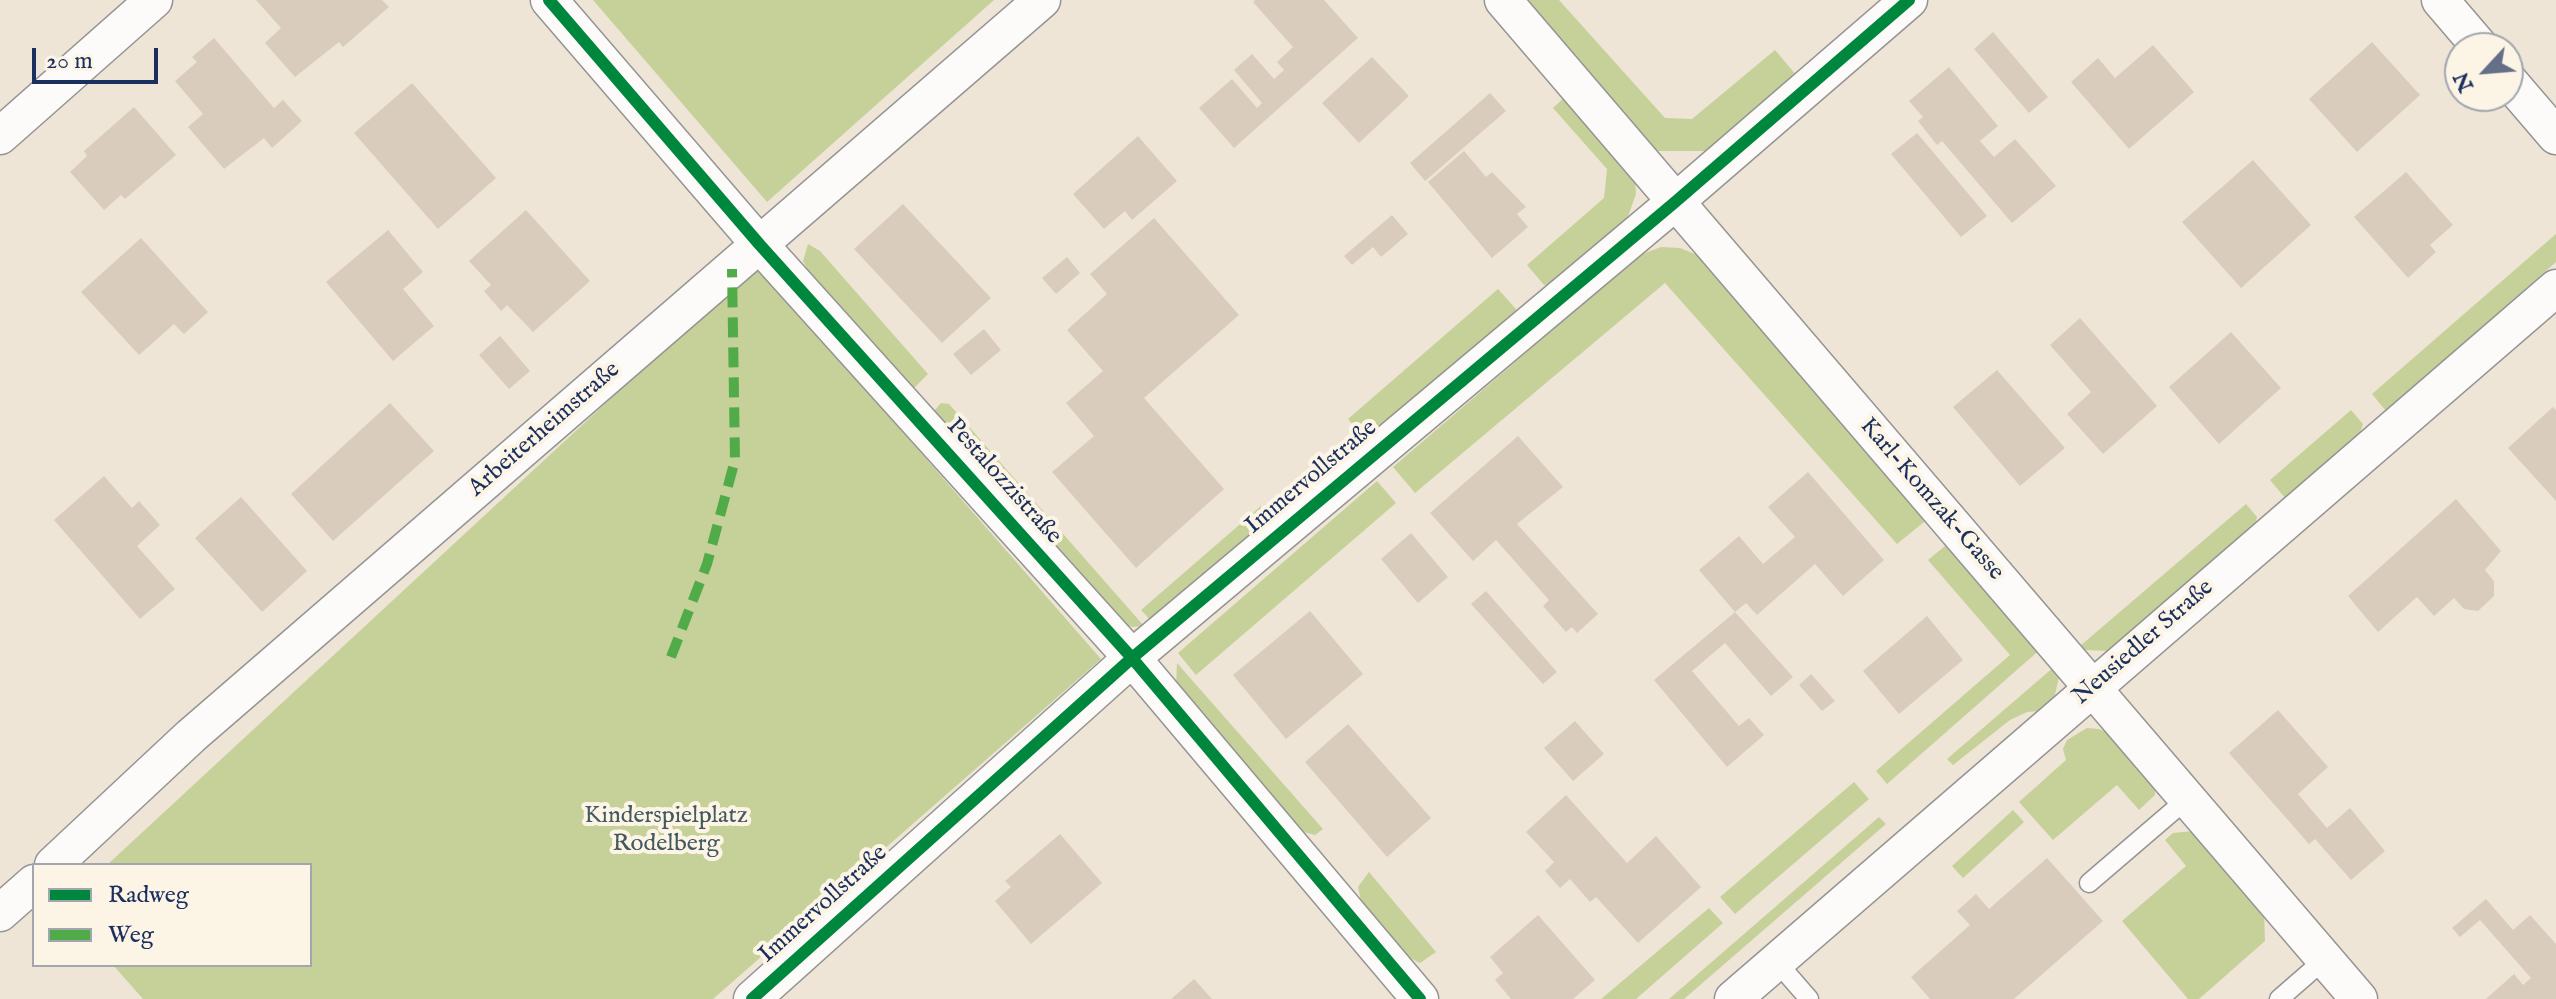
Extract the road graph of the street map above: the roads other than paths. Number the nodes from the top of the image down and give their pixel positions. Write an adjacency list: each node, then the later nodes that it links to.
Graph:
1 (154, 0): 9 (street)
2 (549, 0): 12 (street, Pestalozzistraße)
3 (1042, 0): 12 (street, Arbeiterheimstraße)
4 (1503, 0): 11 (street, Karl-Komzak-Gasse)
5 (1909, 0): 11 (street, Immervollstraße)
6 (2440, 0): 7 (street)
7 (2467, 32)
8 (2524, 99): 10 (street)
9 (0, 136)
10 (2556, 136)
11 (1674, 203): 14 (street, Immervollstraße); 15 (street, Karl-Komzak-Gasse)
12 (760, 245): 14 (street, Pestalozzistraße); 17 (street, Arbeiterheimstraße)
13 (2556, 288): 15 (street, Neusiedler Straße)
14 (1132, 658): 23 (street, Immervollstraße); 24 (street, Pestalozzistraße)
15 (2092, 687): 16 (street, Karl-Komzak-Gasse); 22 (street, Neusiedler Straße)
16 (2187, 799): 18 (lane); 21 (street, Karl-Komzak-Gasse)
17 (55, 863)
18 (2089, 883)
19 (32, 885): 20 (street)
20 (0, 913)
21 (2325, 959): 27 (lane); 28 (street, Karl-Komzak-Gasse)
22 (1776, 961): 25 (street, Neusiedler Straße); 26 (lane)
23 (752, 999)
24 (1420, 999)
25 (1733, 999)
26 (1809, 999)
27 (2279, 999)
28 (2359, 999)

